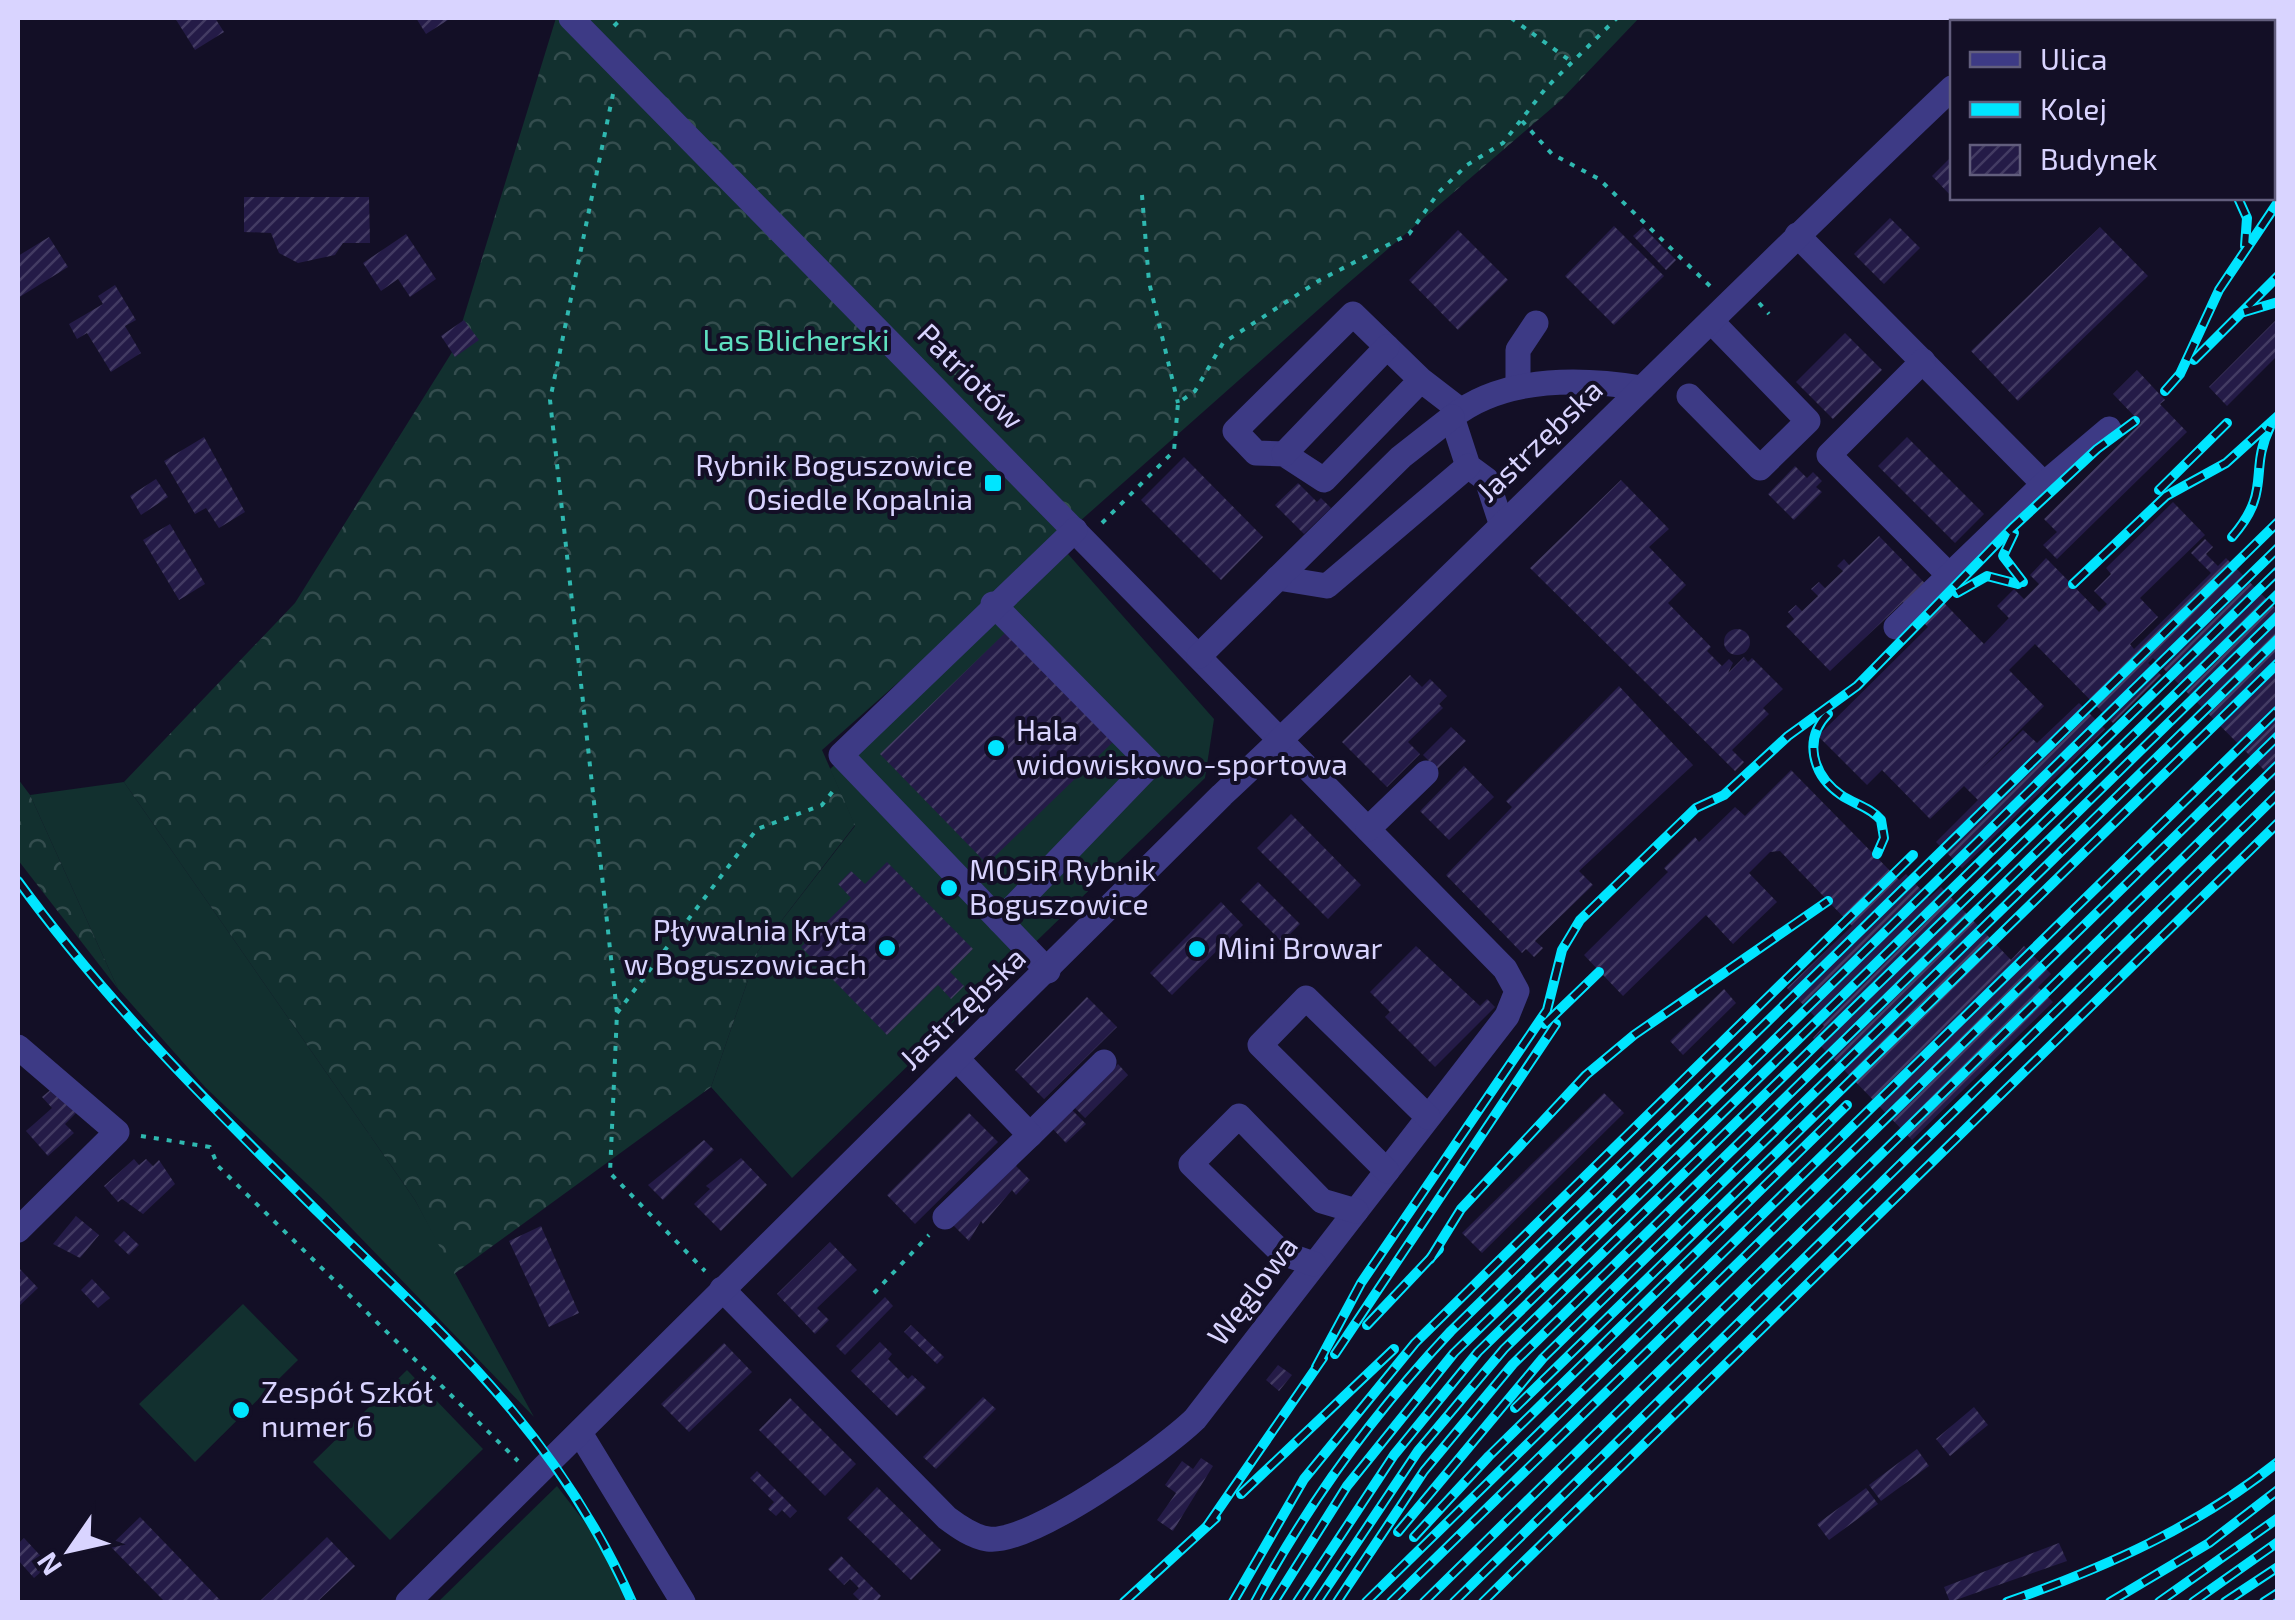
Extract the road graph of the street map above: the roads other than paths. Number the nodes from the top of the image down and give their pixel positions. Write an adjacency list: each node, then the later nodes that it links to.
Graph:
1 (571, 18): 21 (street, Patriotów)
2 (1950, 89): 3 (street, Jastrzębska)
3 (1798, 235): 4 (street, Jastrzębska); 7 (street)
4 (1711, 320): 11 (street, Jastrzębska); 12 (street)
5 (1536, 323): 10 (street)
6 (1387, 347): 8 (street); 16 (street); 16 (street)
7 (1922, 361): 18 (street); 22 (street)
8 (1421, 380): 13 (street); 16 (street)
9 (1581, 384): 10 (street); 11 (street); 15 (street)
10 (1518, 386): 13 (street)
11 (1642, 388): 15 (street, Jastrzębska)
12 (1689, 396)
13 (1456, 413): 17 (street); 23 (street)
14 (2109, 429): 18 (street)
15 (1596, 432): 19 (street, Jastrzębska)
16 (1284, 454)
17 (1478, 473): 19 (street); 20 (street); 23 (street)
18 (2044, 484): 22 (street)
19 (1533, 494): 20 (street, Jastrzębska)
20 (1501, 523): 27 (street, Jastrzębska)
21 (1080, 535): 24 (street); 26 (street, Patriotów)
22 (1950, 576): 25 (street)
23 (1278, 578): 26 (street)
24 (993, 604): 30 (street); 30 (street)
25 (1896, 627)
26 (1199, 656): 27 (street, Patriotów)
27 (1280, 739): 29 (street, Węglowa); 31 (street, Jastrzębska)
28 (1426, 773): 29 (street)
29 (1368, 829): 35 (street, Węglowa)
30 (1000, 921): 31 (street)
31 (1048, 971): 33 (street, Jastrzębska)
32 (18, 1047): 40 (street)
33 (958, 1060): 36 (street); 42 (street, Jastrzębska)
34 (1104, 1062): 36 (street)
35 (1428, 1118): 37 (street, Węglowa); 37 (street)
36 (1030, 1134): 39 (street)
37 (1388, 1171): 38 (street, Węglowa)
38 (1356, 1211): 41 (street, Węglowa); 41 (street)
39 (945, 1217)
40 (18, 1230)
41 (1314, 1264): 42 (street, Węglowa)
42 (722, 1289): 43 (street, Jastrzębska)
43 (580, 1433): 44 (street, Jastrzębska); 45 (street)
44 (408, 1602)
45 (683, 1602)

